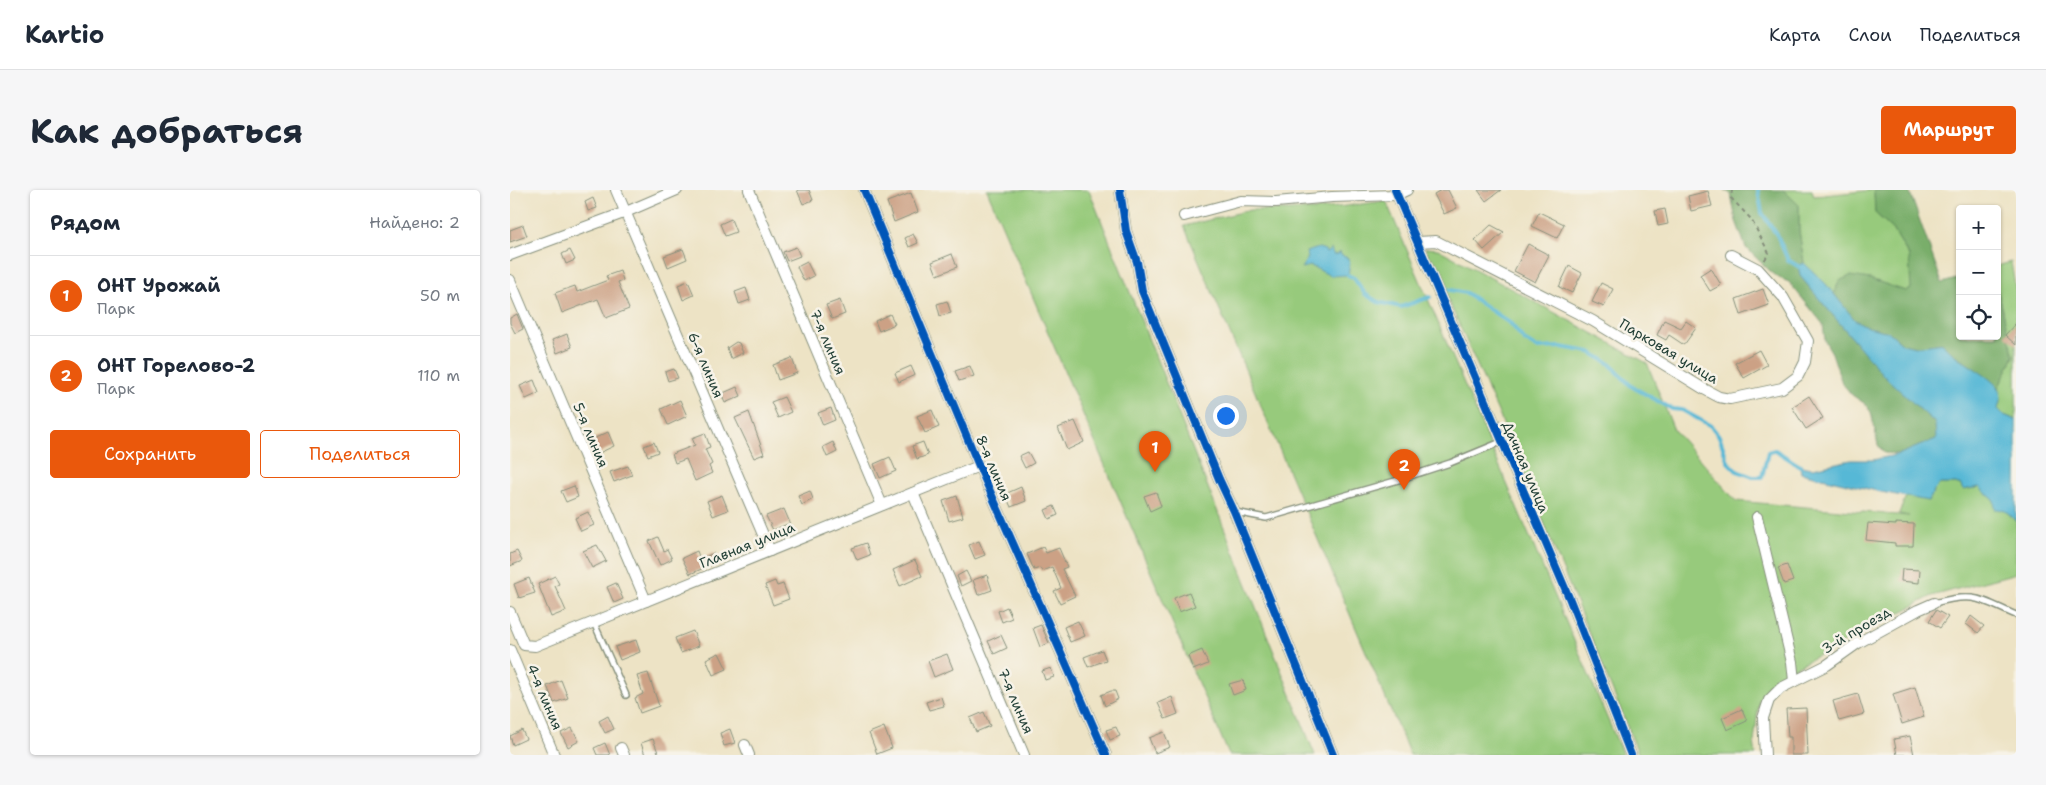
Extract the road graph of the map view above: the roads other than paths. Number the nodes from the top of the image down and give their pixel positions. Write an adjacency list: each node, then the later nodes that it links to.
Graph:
1 (616, 190): 8 (street, 6-я линия)
2 (677, 190): 8 (street)
3 (748, 190): 17 (street, 7-я линия)
4 (864, 190): 15 (street, 8-я линия)
5 (1120, 190): 18 (street)
6 (1407, 190): 7 (street)
7 (1396, 192): 9 (street); 10 (street, Дачная улица)
8 (626, 212): 11 (street); 20 (street, 6-я линия)
9 (1184, 216)
10 (1418, 242): 12 (street, Парковая улица); 14 (street, Дачная улица)
11 (510, 255)
12 (1731, 255)
13 (510, 280): 21 (street, 5-я линия)
14 (1501, 442): 18 (lane); 34 (street, Дачная улица)
15 (979, 466): 16 (street, Главная улица); 32 (street, 8-я линия)
16 (913, 493): 17 (street, Главная улица); 31 (street, 7-я линия)
17 (882, 505): 20 (street, Главная улица)
18 (1234, 512): 33 (street)
19 (1757, 516): 28 (street)
20 (770, 551): 21 (street, Главная улица)
21 (646, 601): 25 (street, Главная улица)
22 (1934, 603): 24 (lane, 3-й проезд); 28 (street, 3-й проезд)
23 (510, 612): 25 (street, Главная улица)
24 (2016, 615)
25 (593, 622): 29 (lane)
26 (510, 650): 27 (street, 4-я линия)
27 (514, 670): 30 (street, 4-я линия)
28 (1794, 681): 35 (street, 3-й проезд)
29 (626, 695)
30 (554, 755)
31 (1024, 755)
32 (1106, 755)
33 (1333, 755)
34 (1631, 755)
35 (1765, 755)

